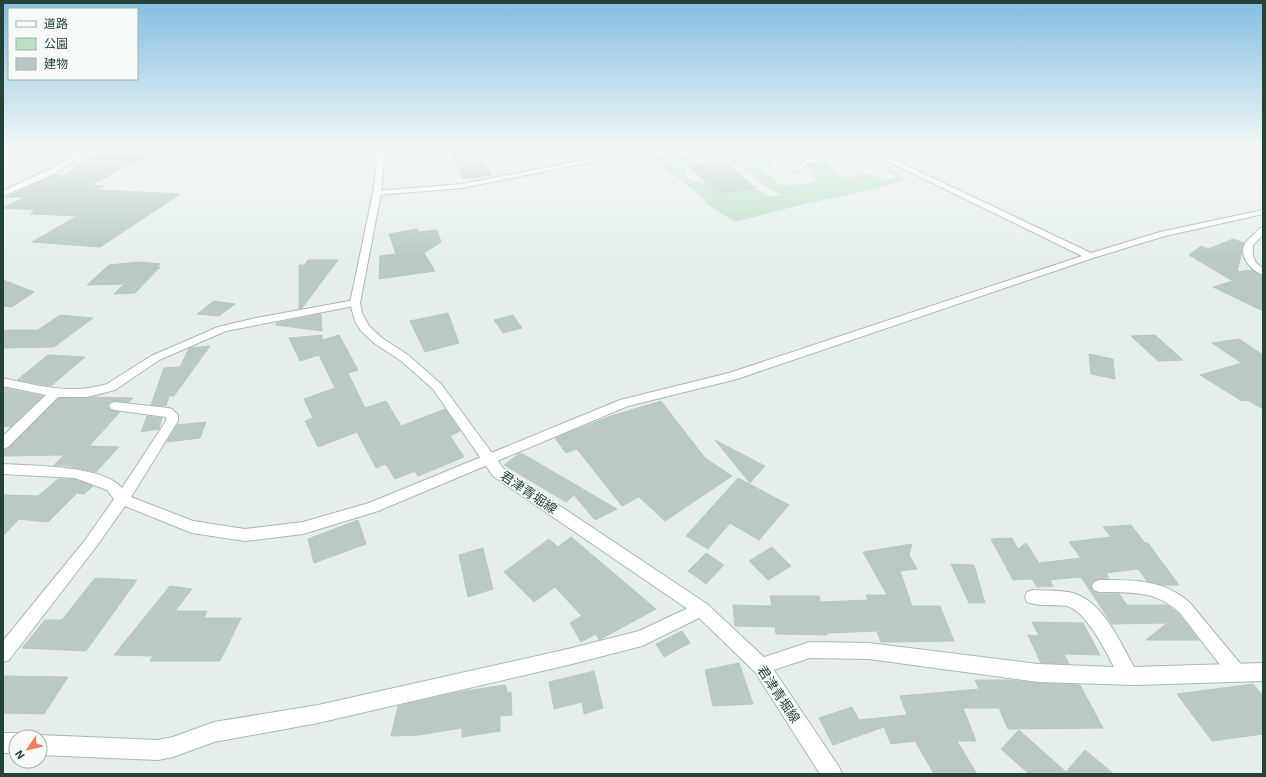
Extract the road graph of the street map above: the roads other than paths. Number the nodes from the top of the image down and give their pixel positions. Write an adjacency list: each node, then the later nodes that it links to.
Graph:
1 (22, 185): 6 (street)
2 (378, 185): 5 (street, 君津青堀線)
3 (466, 185): 5 (street)
4 (942, 185): 9 (street)
5 (377, 193): 11 (street, 君津青堀線)
6 (3, 194)
7 (1263, 212): 9 (street)
8 (1263, 230): 10 (lane)
9 (1090, 256): 16 (street)
10 (1263, 272)
11 (355, 303): 13 (street); 16 (street, 君津青堀線)
12 (3, 382): 13 (street)
13 (55, 393): 15 (street)
14 (115, 406): 18 (street)
15 (3, 444)
16 (486, 459): 18 (street); 21 (street, 君津青堀線)
17 (3, 470): 18 (street)
18 (122, 499): 22 (street)
19 (1099, 586): 25 (lane)
20 (1033, 597): 26 (street)
21 (701, 609): 23 (street, 君津青堀線); 27 (street)
22 (3, 654)
23 (761, 666): 26 (street); 28 (street, 君津青堀線)
24 (1263, 672): 25 (street)
25 (1237, 673): 26 (street)
26 (1129, 676)
27 (48, 744)
28 (832, 774)

